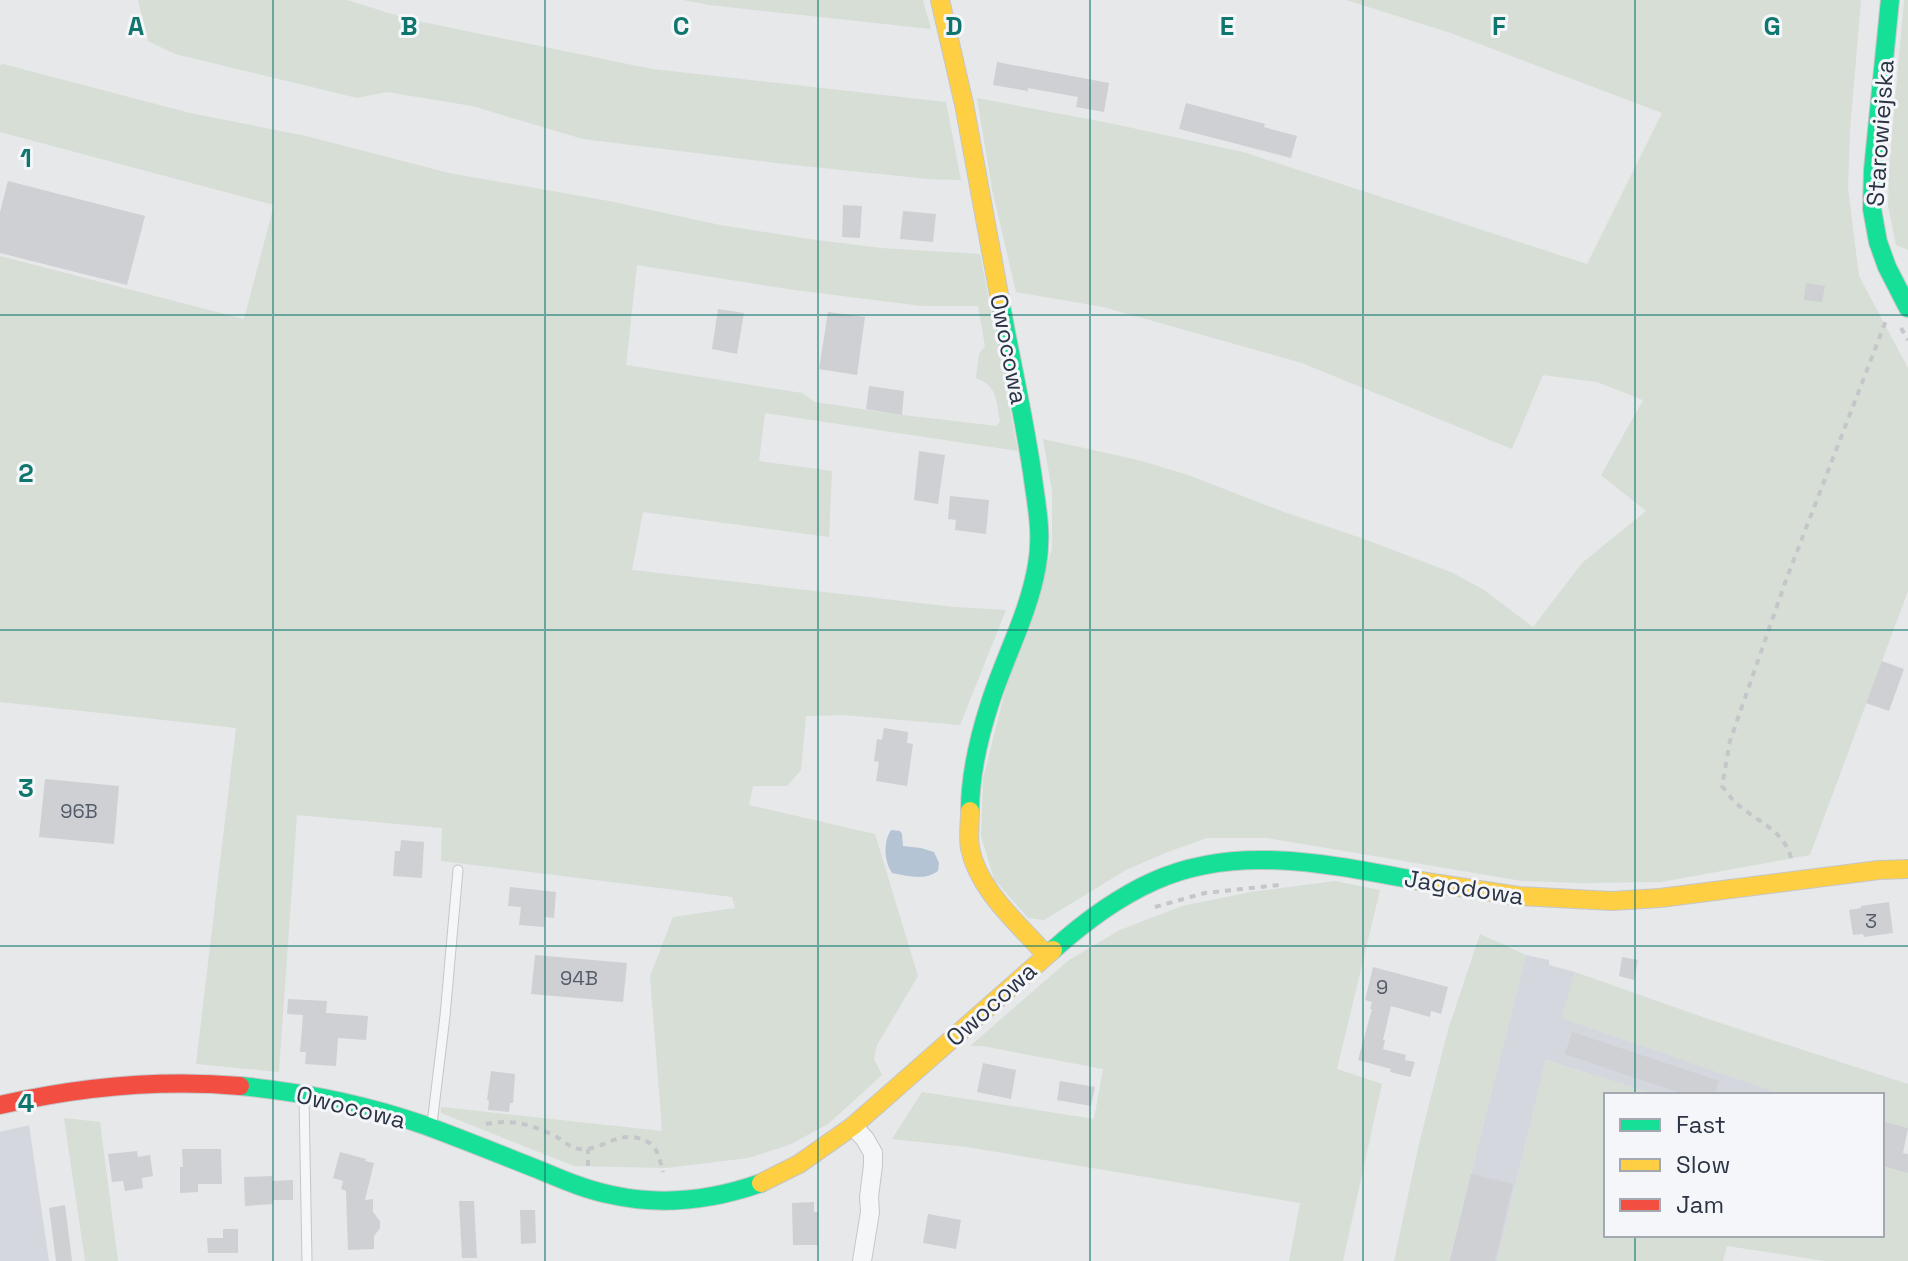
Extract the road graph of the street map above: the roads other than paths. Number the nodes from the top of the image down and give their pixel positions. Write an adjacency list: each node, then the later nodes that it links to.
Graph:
1 (940, 0): 6 (street, Owocowa)
2 (1890, 0): 3 (street, Starowiejska)
3 (1908, 308)
4 (1908, 869): 6 (street, Jagodowa)
5 (458, 870): 10 (lane)
6 (1046, 955): 9 (street, Owocowa)
7 (304, 1094): 8 (street, Owocowa); 10 (street, Owocowa); 11 (lane)
8 (0, 1105)
9 (853, 1126): 10 (street, Owocowa); 12 (street)
10 (432, 1128)
11 (307, 1261)
12 (862, 1261)

